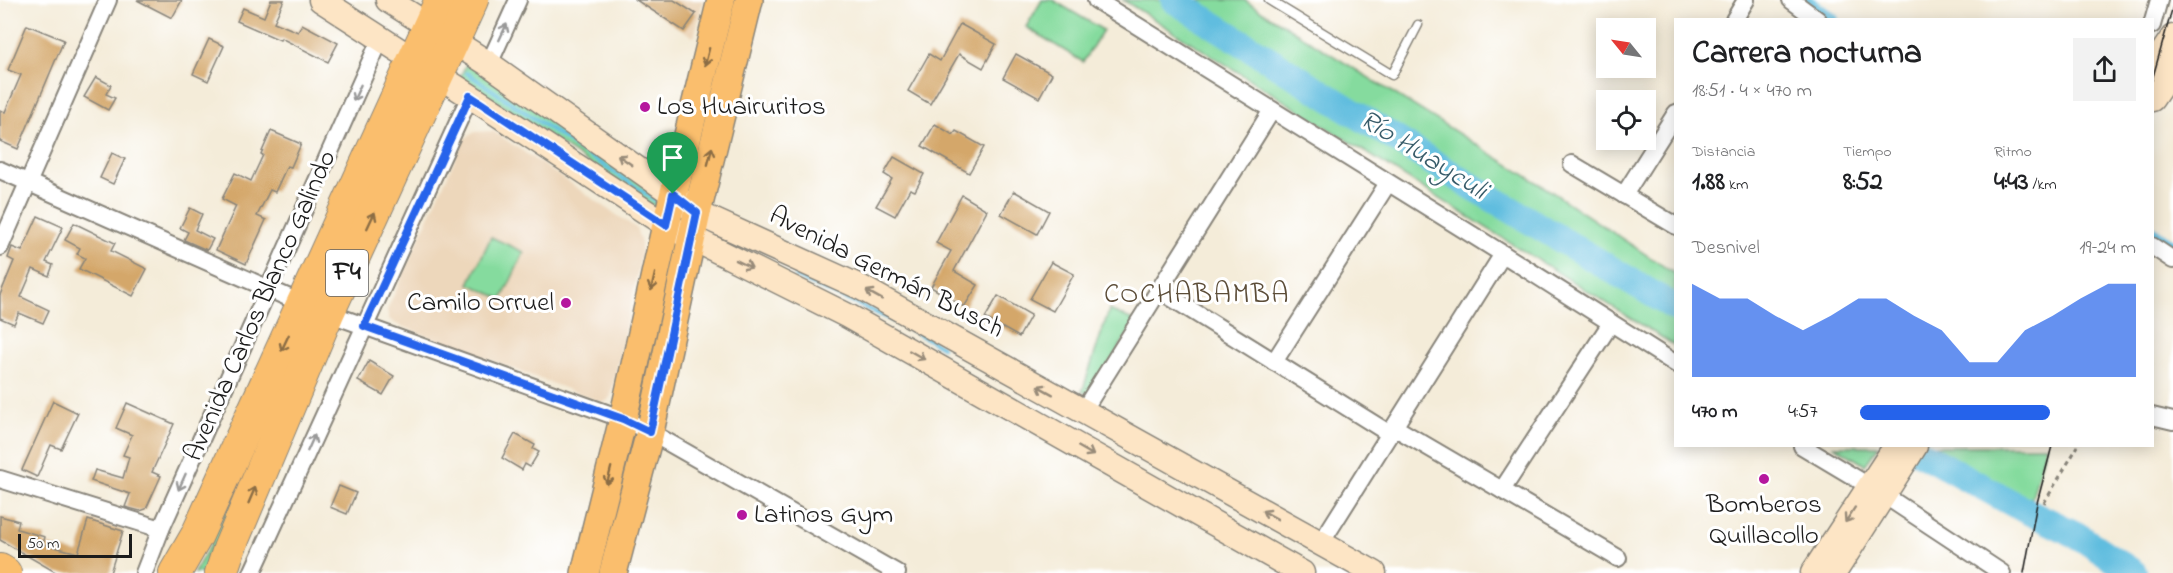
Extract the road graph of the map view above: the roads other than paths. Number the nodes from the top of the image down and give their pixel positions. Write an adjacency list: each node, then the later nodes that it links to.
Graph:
1 (108, 0): 30 (street)
2 (321, 0): 18 (street, Avenida Germán Busch)
3 (472, 0): 16 (highway, Avenida Carlos Blanco Galindo / F4)
4 (518, 0): 20 (street, one-way to 4)
5 (721, 0): 32 (main road, one-way to 32)
6 (749, 0): 36 (main road, one-way to 6)
7 (1096, 0): 26 (street)
8 (1746, 0): 13 (street)
9 (1791, 0): 14 (street)
10 (2158, 0): 15 (street)
11 (391, 1): 16 (street, Avenida Germán Busch); 18 (street)
12 (1276, 2): 17 (lane)
13 (1735, 18)
14 (1815, 18)
15 (2154, 18)
16 (441, 22): 20 (street, Avenida Germán Busch); 22 (highway, Avenida Carlos Blanco Galindo / F4)
17 (1419, 25)
18 (373, 35): 22 (street, Avenida Germán Busch); 41 (street, Avenida Carlos Blanco Galindo, one-way to 41)
19 (2173, 37): 21 (street)
20 (489, 64): 32 (street, Avenida Germán Busch, one-way to 20)
21 (2154, 65)
22 (425, 67): 24 (street, Avenida Germán Busch); 43 (highway, Avenida Carlos Blanco Galindo / F4)
23 (2173, 68): 25 (street)
24 (470, 96): 34 (street, Avenida Germán Busch); 45 (street)
25 (2154, 96)
26 (1272, 110): 31 (street); 42 (street)
27 (1674, 116): 33 (street)
28 (1572, 164): 33 (street)
29 (0, 170): 30 (street)
30 (28, 182): 37 (street); 41 (street)
31 (1388, 183): 39 (street); 46 (street)
32 (673, 194): 34 (main road); 36 (street, Avenida Germán Busch)
33 (1624, 195): 35 (street)
34 (666, 225): 36 (street, Avenida Germán Busch); 50 (main road, one-way to 50)
35 (1674, 225)
36 (694, 226): 48 (street, Avenida Germán Busch, one-way to 36); 53 (main road); 63 (street, Avenida Germán Busch, one-way to 63)
37 (0, 247)
38 (2154, 247): 40 (street)
39 (1503, 254): 44 (street); 52 (street)
40 (2173, 260)
41 (268, 290): 43 (street); 59 (street, Avenida Carlos Blanco Galindo, one-way to 59)
42 (1160, 290): 46 (street); 48 (street)
43 (316, 309): 45 (street); 66 (highway, Avenida Carlos Blanco Galindo / F4, one-way to 66); 67 (highway, Avenida Carlos Blanco Galindo / F4, one-way to 43)
44 (1611, 323): 47 (street); 57 (street)
45 (364, 326): 50 (street); 68 (street, one-way to 45)
46 (1274, 362): 52 (street)
47 (1674, 363)
48 (1083, 411): 60 (street, Avenida Germán Busch, one-way to 48)
49 (2154, 416): 51 (street)
50 (623, 419): 53 (street); 69 (main road, one-way to 69)
51 (2173, 421)
52 (1392, 431): 57 (street); 60 (street)
53 (650, 432): 70 (main road); 71 (street)
54 (1804, 447): 58 (street)
55 (1903, 449): 58 (street)
56 (0, 479): 59 (street)
57 (1502, 490): 61 (street)
58 (1876, 491): 73 (street, one-way to 73); 74 (street); 75 (street)
59 (161, 529): 65 (street, Avenida Carlos Blanco Galindo)
60 (1321, 543): 72 (street, Avenida Germán Busch)
61 (1618, 558)
62 (0, 570): 64 (highway)
63 (1298, 572)
64 (5, 573)
65 (144, 573)
66 (175, 573)
67 (221, 573)
68 (252, 573)
69 (585, 573)
70 (613, 573)
71 (897, 573)
72 (1374, 573)
73 (1812, 573)
74 (1834, 573)
75 (2002, 573)

